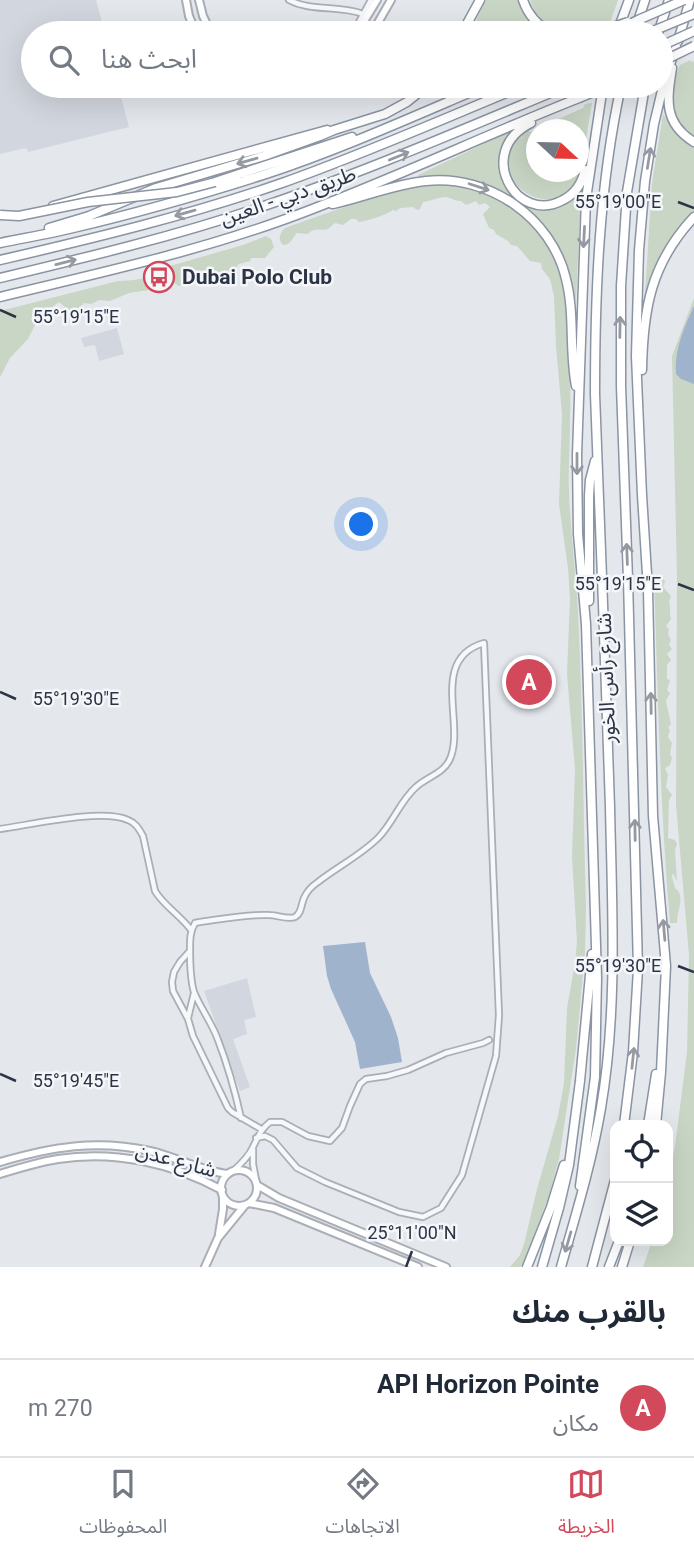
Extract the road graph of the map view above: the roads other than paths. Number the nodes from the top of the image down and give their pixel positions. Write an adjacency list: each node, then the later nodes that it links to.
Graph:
1 (186, 0): 17 (street)
2 (199, 0): 18 (street)
3 (289, 0): 15 (street)
4 (372, 0): 15 (street)
5 (377, 0): 20 (street)
6 (391, 0): 21 (street)
7 (480, 0): 22 (highway)
8 (523, 0): 23 (highway)
9 (626, 0): 24 (highway)
10 (645, 0): 26 (highway)
11 (669, 0): 27 (highway)
12 (684, 0): 16 (highway, bridge)
13 (690, 0): 31 (highway)
14 (694, 14): 28 (highway, bridge)
15 (363, 15): 19 (street)
16 (638, 20): 25 (highway, bridge)
17 (191, 21)
18 (205, 21)
19 (360, 21)
20 (363, 21)
21 (379, 21)
22 (469, 21)
23 (535, 21)
24 (621, 21)
25 (634, 21)
26 (638, 21)
27 (662, 21)
28 (673, 23)
29 (694, 31): 30 (highway, bridge)
30 (673, 41)
31 (676, 47): 33 (highway, one-way to 31); 35 (highway)
32 (694, 49): 34 (highway, bridge)
33 (673, 55)
34 (673, 58)
35 (673, 63)
36 (412, 98): 49 (highway)
37 (456, 98): 48 (highway)
38 (495, 98): 57 (highway, طريق دبي - العين, one-way to 57)
39 (538, 98): 58 (highway, طريق دبي - العين, one-way to 39)
40 (581, 98): 46 (highway, bridge)
41 (601, 98): 47 (highway)
42 (619, 98): 61 (highway, شارع رأس الخور)
43 (643, 98): 73 (highway, شارع رأس الخور, one-way to 43)
44 (660, 98): 62 (highway, one-way to 44)
45 (668, 98): 50 (highway)
46 (548, 110): 47 (highway); 51 (highway)
47 (597, 121): 60 (highway, one-way to 60)
48 (392, 125): 52 (highway, bridge); 55 (highway)
49 (334, 130): 52 (highway, bridge); 55 (highway, one-way to 55)
50 (694, 142)
51 (317, 207): 59 (highway); 60 (highway, one-way to 60)
52 (36, 212): 53 (highway, bridge)
53 (0, 215)
54 (694, 217): 62 (highway)
55 (23, 238): 56 (highway)
56 (0, 243)
57 (0, 260)
58 (0, 278)
59 (0, 297)
60 (579, 398): 63 (highway, one-way to 63)
61 (598, 455): 63 (highway); 86 (highway, شارع رأس الخور)
62 (642, 495): 71 (highway, one-way to 62)
63 (586, 624): 65 (highway)
64 (0, 829): 66 (street)
65 (596, 909): 77 (highway); 86 (highway)
66 (191, 930): 67 (street); 78 (street)
67 (190, 951): 68 (street); 69 (street)
68 (194, 992): 69 (street); 72 (street)
69 (188, 1019): 72 (street)
70 (489, 1040): 76 (street)
71 (662, 1047): 74 (highway); 75 (highway)
72 (241, 1118): 76 (street)
73 (625, 1120)
74 (649, 1120)
75 (657, 1120)
76 (261, 1129): 78 (street)
77 (572, 1136): 94 (highway); 95 (highway)
78 (256, 1138): 79 (street)
79 (253, 1148): 81 (street); 83 (street)
80 (0, 1162): 81 (street, شارع عدن)
81 (231, 1172): 83 (street); 85 (street)
82 (0, 1174): 85 (street, شارع عدن)
83 (257, 1182): 87 (street); 93 (street)
84 (614, 1183): 97 (highway)
85 (222, 1192): 87 (street); 88 (street)
86 (580, 1201): 96 (highway, شارع رأس الخور, one-way to 96)
87 (247, 1204): 88 (street); 92 (street)
88 (218, 1238): 91 (street)
89 (617, 1246): 98 (highway)
90 (629, 1246): 99 (highway)
91 (205, 1267)
92 (418, 1267)
93 (446, 1267)
94 (527, 1267)
95 (542, 1267)
96 (561, 1267)
97 (592, 1267)
98 (609, 1267)
99 (622, 1267)

